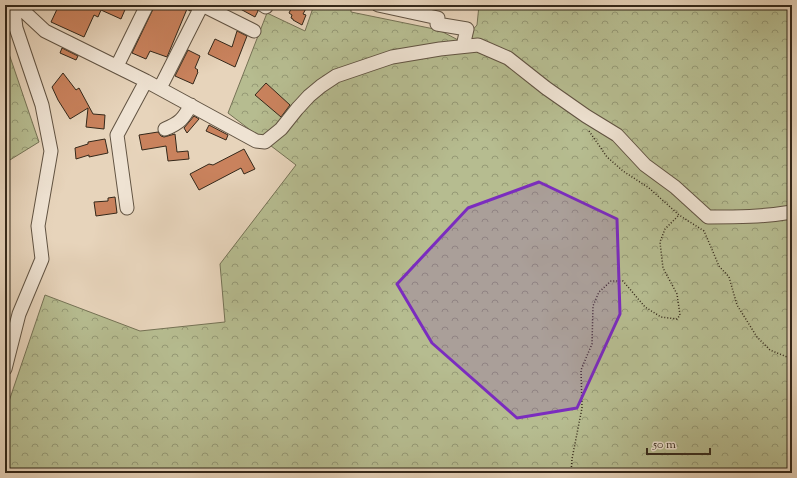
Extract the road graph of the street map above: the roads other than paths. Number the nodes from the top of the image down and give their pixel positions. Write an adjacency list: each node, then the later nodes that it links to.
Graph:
1 (13, 5): 15 (street)
2 (17, 5): 8 (street)
3 (147, 5): 8 (street)
4 (378, 5): 7 (street)
5 (205, 6): 6 (street); 10 (street)
6 (254, 31)
7 (463, 46): 11 (street); 14 (street)
8 (117, 66): 9 (street)
9 (146, 81): 10 (street); 13 (street)
10 (160, 88): 11 (street)
11 (191, 105): 12 (street)
12 (165, 129)
13 (127, 208)
14 (792, 212)
15 (5, 369)

